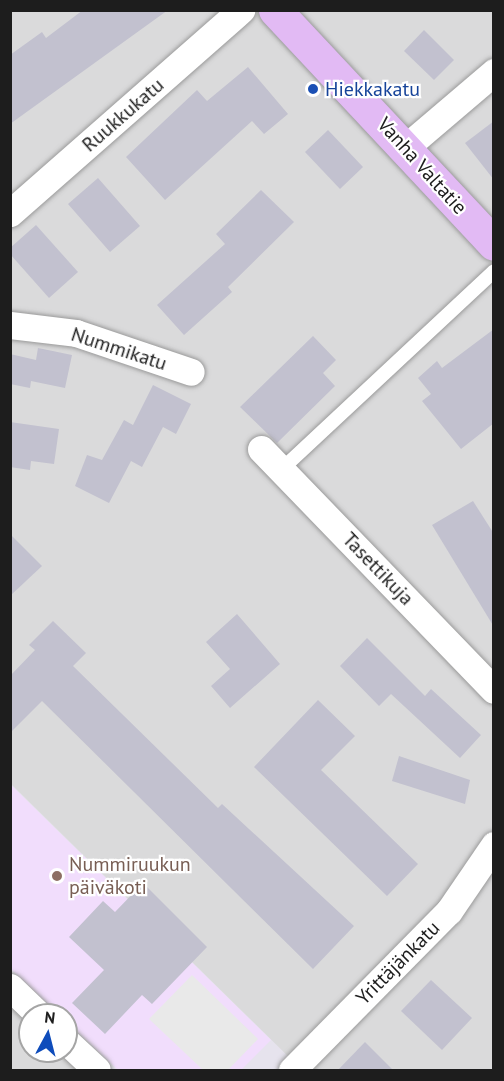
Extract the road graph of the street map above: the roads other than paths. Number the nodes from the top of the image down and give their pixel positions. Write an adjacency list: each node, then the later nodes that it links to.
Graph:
1 (275, 10): 4 (street, Vanha Valtatie)
2 (238, 13): 5 (street, Ruukkukatu)
3 (494, 72): 4 (street)
4 (406, 147): 6 (street, Vanha Valtatie)
5 (14, 203)
6 (494, 244)
7 (494, 271): 11 (lane)
8 (10, 325): 9 (street, Nummikatu)
9 (191, 372)
10 (261, 449): 11 (street, Tasettikuja)
11 (282, 469): 12 (street, Tasettikuja)
12 (494, 690)
13 (494, 845): 18 (street, Yrittäjänkatu)
14 (10, 987): 15 (street)
15 (27, 1003)
16 (78, 1053): 17 (street)
17 (97, 1071)
18 (292, 1071)

